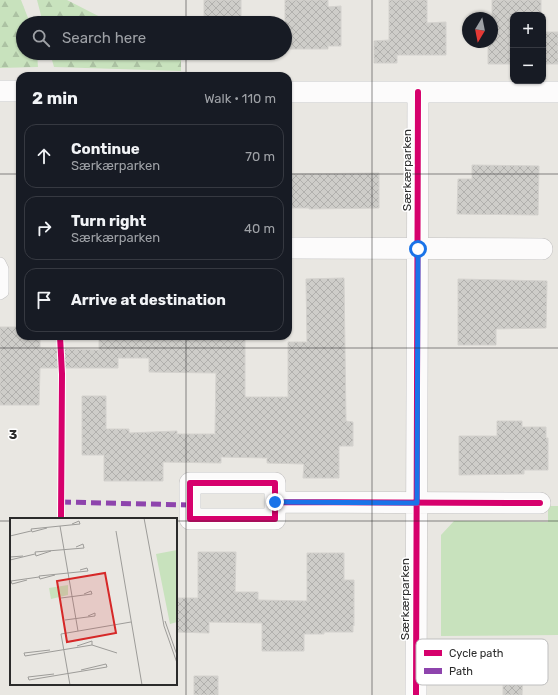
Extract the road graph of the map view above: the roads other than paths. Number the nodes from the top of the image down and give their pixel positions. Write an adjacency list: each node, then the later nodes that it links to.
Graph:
1 (0, 91): 2 (street)
2 (16, 91)
3 (292, 92): 4 (street)
4 (418, 92): 5 (street); 7 (street, Særkærparken)
5 (558, 92)
6 (292, 248): 7 (street)
7 (418, 249): 8 (street); 12 (street, Særkærparken)
8 (542, 249)
9 (0, 263): 10 (lane)
10 (0, 294)
11 (275, 502): 12 (street)
12 (417, 503): 13 (street); 14 (street, Særkærparken)
13 (540, 503)
14 (416, 639)
15 (416, 685): 16 (street, Særkærparken)
16 (416, 695)

